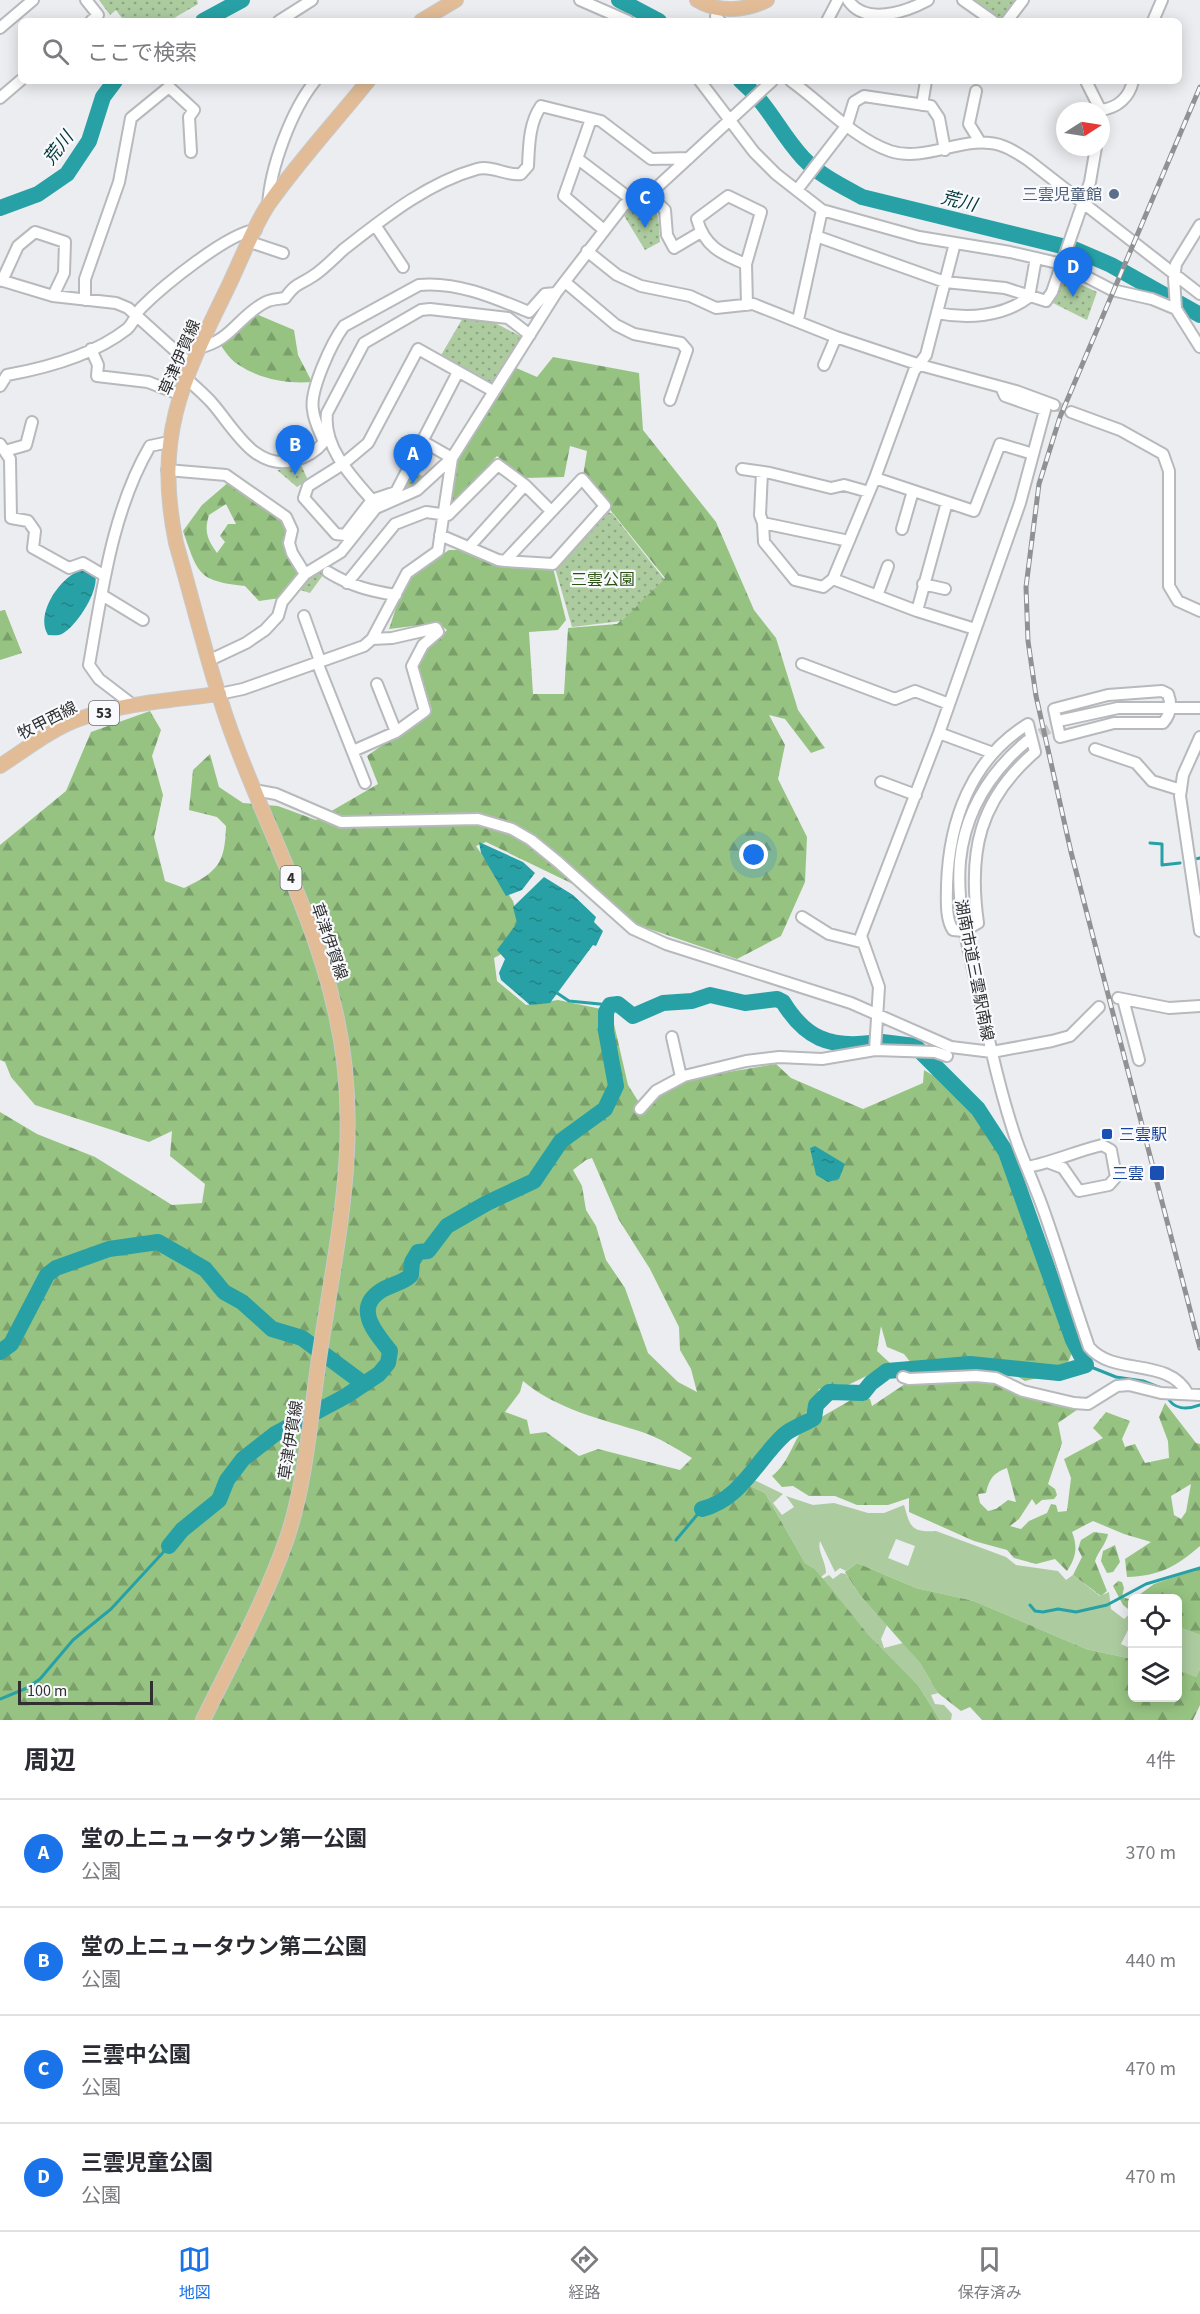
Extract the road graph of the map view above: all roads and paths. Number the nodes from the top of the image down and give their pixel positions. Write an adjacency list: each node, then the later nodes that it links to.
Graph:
1 (33, 0): 23 (street)
2 (86, 0): 15 (street)
3 (312, 0): 16 (street)
4 (456, 0): 17 (main road)
5 (580, 0): 18 (street)
6 (697, 0): 14 (main road)
7 (766, 0): 14 (main road)
8 (838, 0): 19 (street)
9 (848, 0): 10 (street)
10 (928, 0)
11 (963, 0): 20 (street)
12 (1023, 0): 21 (street)
13 (1162, 0): 22 (street)
14 (719, 15)
15 (94, 18)
16 (284, 18)
17 (426, 18)
18 (621, 18)
19 (829, 18)
20 (989, 18)
21 (1009, 18)
22 (1154, 18)
23 (0, 28)
24 (18, 83): 34 (street)
25 (313, 84): 51 (street)
26 (366, 84): 51 (main road, 草津伊賀線 / 4)
27 (703, 84): 39 (street)
28 (769, 84): 39 (street)
29 (796, 84): 40 (street)
30 (926, 84): 36 (street)
31 (1088, 84): 35 (street)
32 (1131, 84): 37 (street)
33 (976, 91): 41 (street)
34 (0, 98)
35 (1097, 102)
36 (922, 105): 40 (street); 42 (street)
37 (1110, 108)
38 (591, 119): 45 (street); 46 (street); 53 (street)
39 (733, 119): 45 (street); 47 (street)
40 (847, 125): 42 (street); 47 (street)
41 (980, 142): 42 (street); 50 (street)
42 (945, 150)
43 (191, 152): 74 (street)
44 (1095, 156): 50 (street)
45 (689, 158): 48 (street)
46 (578, 159): 49 (street); 55 (street)
47 (797, 190): 52 (street)
48 (647, 193): 49 (street); 56 (street)
49 (632, 200): 55 (street)
50 (1082, 201): 63 (street); 66 (street)
51 (268, 206): 57 (main road, 草津伊賀線 / 4)
52 (822, 210): 58 (street); 59 (street)
53 (375, 225): 65 (street); 83 (street)
54 (1200, 225): 66 (street)
55 (604, 230): 60 (street)
56 (700, 232): 64 (street); 64 (street)
57 (253, 236): 61 (street); 78 (street); 83 (main road, 草津伊賀線 / 4)
58 (816, 236): 69 (street); 79 (street)
59 (955, 243): 62 (street); 69 (street)
60 (587, 251): 68 (street); 75 (street)
61 (283, 253)
62 (1036, 258): 63 (street); 73 (street)
63 (1062, 261): 73 (street); 76 (street)
64 (746, 264): 75 (street)
65 (403, 267)
66 (1175, 276): 71 (street); 76 (street)
67 (1, 281): 72 (street); 72 (street)
68 (565, 282): 70 (street); 93 (street)
69 (945, 282): 73 (street); 77 (street)
70 (556, 293): 80 (street); 87 (street)
71 (1200, 294)
72 (53, 296): 74 (street)
73 (1029, 297): 77 (street)
74 (85, 300): 78 (street)
75 (747, 306): 79 (street)
76 (1176, 309): 82 (street)
77 (937, 313): 86 (street)
78 (137, 314): 84 (street); 87 (street)
79 (798, 320): 81 (street)
80 (530, 335): 91 (street); 102 (street)
81 (836, 337): 85 (street); 86 (street)
82 (1200, 346)
83 (198, 348): 87 (main road, 草津伊賀線 / 4)
84 (91, 349): 89 (street); 92 (street)
85 (824, 365)
86 (920, 366): 90 (street); 106 (street)
87 (188, 371): 92 (main road, 草津伊賀線 / 4)
88 (458, 372): 91 (street); 98 (street); 102 (street)
89 (0, 386)
90 (1001, 387): 94 (street); 100 (street)
91 (493, 391): 101 (street)
92 (179, 393): 97 (main road, 草津伊賀線 / 4)
93 (670, 400)
94 (1054, 405)
95 (1071, 412): 133 (street)
96 (32, 422): 99 (street)
97 (169, 442): 104 (main road, 草津伊賀線 / 4); 124 (street)
98 (424, 442): 101 (street); 110 (street)
99 (2, 447): 114 (street)
100 (1033, 454): 111 (street); 136 (street)
101 (452, 458): 113 (street); 123 (street)
102 (343, 464): 110 (street); 110 (street)
103 (742, 469): 105 (street)
104 (167, 470): 123 (street); 138 (main road, 草津伊賀線 / 4)
105 (762, 472): 109 (street); 115 (street)
106 (875, 478): 108 (street); 109 (street)
107 (525, 485): 112 (street); 113 (street); 119 (street)
108 (914, 491): 111 (street); 116 (street)
109 (869, 492): 118 (street)
110 (372, 500)
111 (948, 502): 127 (street)
112 (551, 511): 120 (street); 120 (street)
113 (442, 515): 117 (street); 126 (street)
114 (6, 518): 124 (street)
115 (763, 523): 118 (street); 125 (street)
116 (902, 529)
117 (440, 535): 119 (street); 130 (street)
118 (849, 541): 125 (street)
119 (469, 547): 120 (street)
120 (505, 561)
121 (888, 566): 131 (street)
122 (328, 572): 126 (street)
123 (304, 574): 138 (street)
124 (105, 576): 129 (street)
125 (833, 579): 131 (street)
126 (347, 584): 130 (street)
127 (923, 584): 128 (street); 132 (street)
128 (945, 589)
129 (102, 595): 135 (street); 144 (street)
130 (396, 595): 137 (street)
131 (877, 596): 132 (street)
132 (917, 611): 136 (street)
133 (1200, 611)
134 (304, 616): 139 (street)
135 (143, 620)
136 (975, 629): 143 (street)
137 (368, 643): 139 (street); 148 (street)
138 (210, 660): 142 (main road, 草津伊賀線 / 4)
139 (319, 661): 142 (street); 153 (street)
140 (802, 664): 143 (street)
141 (377, 684): 148 (street)
142 (219, 694): 144 (main road, 牧甲西線 / 53); 158 (main road, 草津伊賀線 / 4)
143 (949, 704): 149 (street)
144 (133, 705): 155 (main road, 牧甲西線 / 53)
145 (1171, 706): 145 (street); 146 (street); 147 (street)
146 (1200, 708)
147 (1063, 720)
148 (396, 732): 153 (street)
149 (939, 733): 154 (street); 160 (street)
150 (1200, 736): 159 (street)
151 (1027, 741): 162 (street, 湖南市道三雲駅南線)
152 (1095, 748): 159 (street)
153 (353, 751): 157 (street)
154 (993, 753): 162 (street); 162 (street)
155 (0, 766)
156 (881, 782): 160 (street)
157 (365, 783)
158 (254, 790): 167 (street); 182 (main road, 草津伊賀線 / 4)
159 (1181, 790): 163 (street)
160 (916, 795): 164 (street)
161 (802, 917): 164 (street)
162 (964, 931): 170 (street, 湖南市道三雲駅南線)
163 (1200, 931)
164 (861, 942): 167 (street)
165 (1099, 1006): 170 (street)
166 (1200, 1006): 172 (street)
167 (879, 1015): 169 (street); 170 (street)
168 (672, 1037): 173 (street)
169 (875, 1050): 171 (street); 173 (street)
170 (992, 1052): 177 (street, 湖南市道三雲駅南線)
171 (947, 1056)
172 (1139, 1060)
173 (681, 1077): 174 (street)
174 (640, 1109)
175 (1083, 1150): 176 (street); 178 (street); 178 (street)
176 (1050, 1163): 177 (street); 178 (street)
177 (1028, 1167): 180 (street, 湖南市道三雲駅南線)
178 (1067, 1173)
179 (903, 1377): 180 (street)
180 (1188, 1394): 181 (street)
181 (1200, 1395)
182 (203, 1720)

